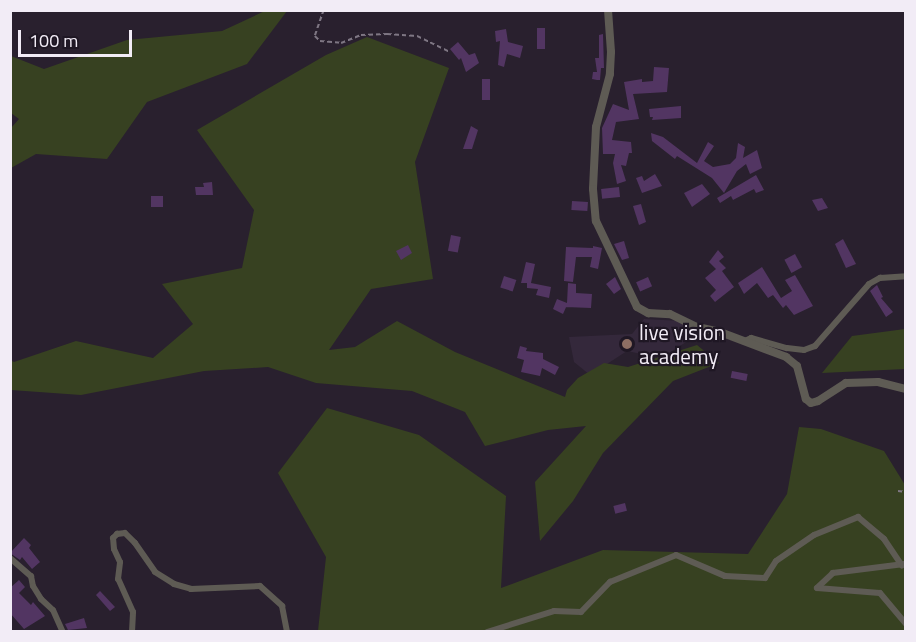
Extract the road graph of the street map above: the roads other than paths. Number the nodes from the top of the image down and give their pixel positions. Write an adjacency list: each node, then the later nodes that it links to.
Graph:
1 (608, 10): 3 (street)
2 (906, 276): 3 (street)
3 (745, 341): 4 (street)
4 (906, 389)
5 (10, 558): 8 (street)
6 (904, 565): 7 (street); 11 (street)
7 (906, 624)
8 (63, 632)
9 (132, 632): 10 (street)
10 (286, 632)
11 (487, 632)

